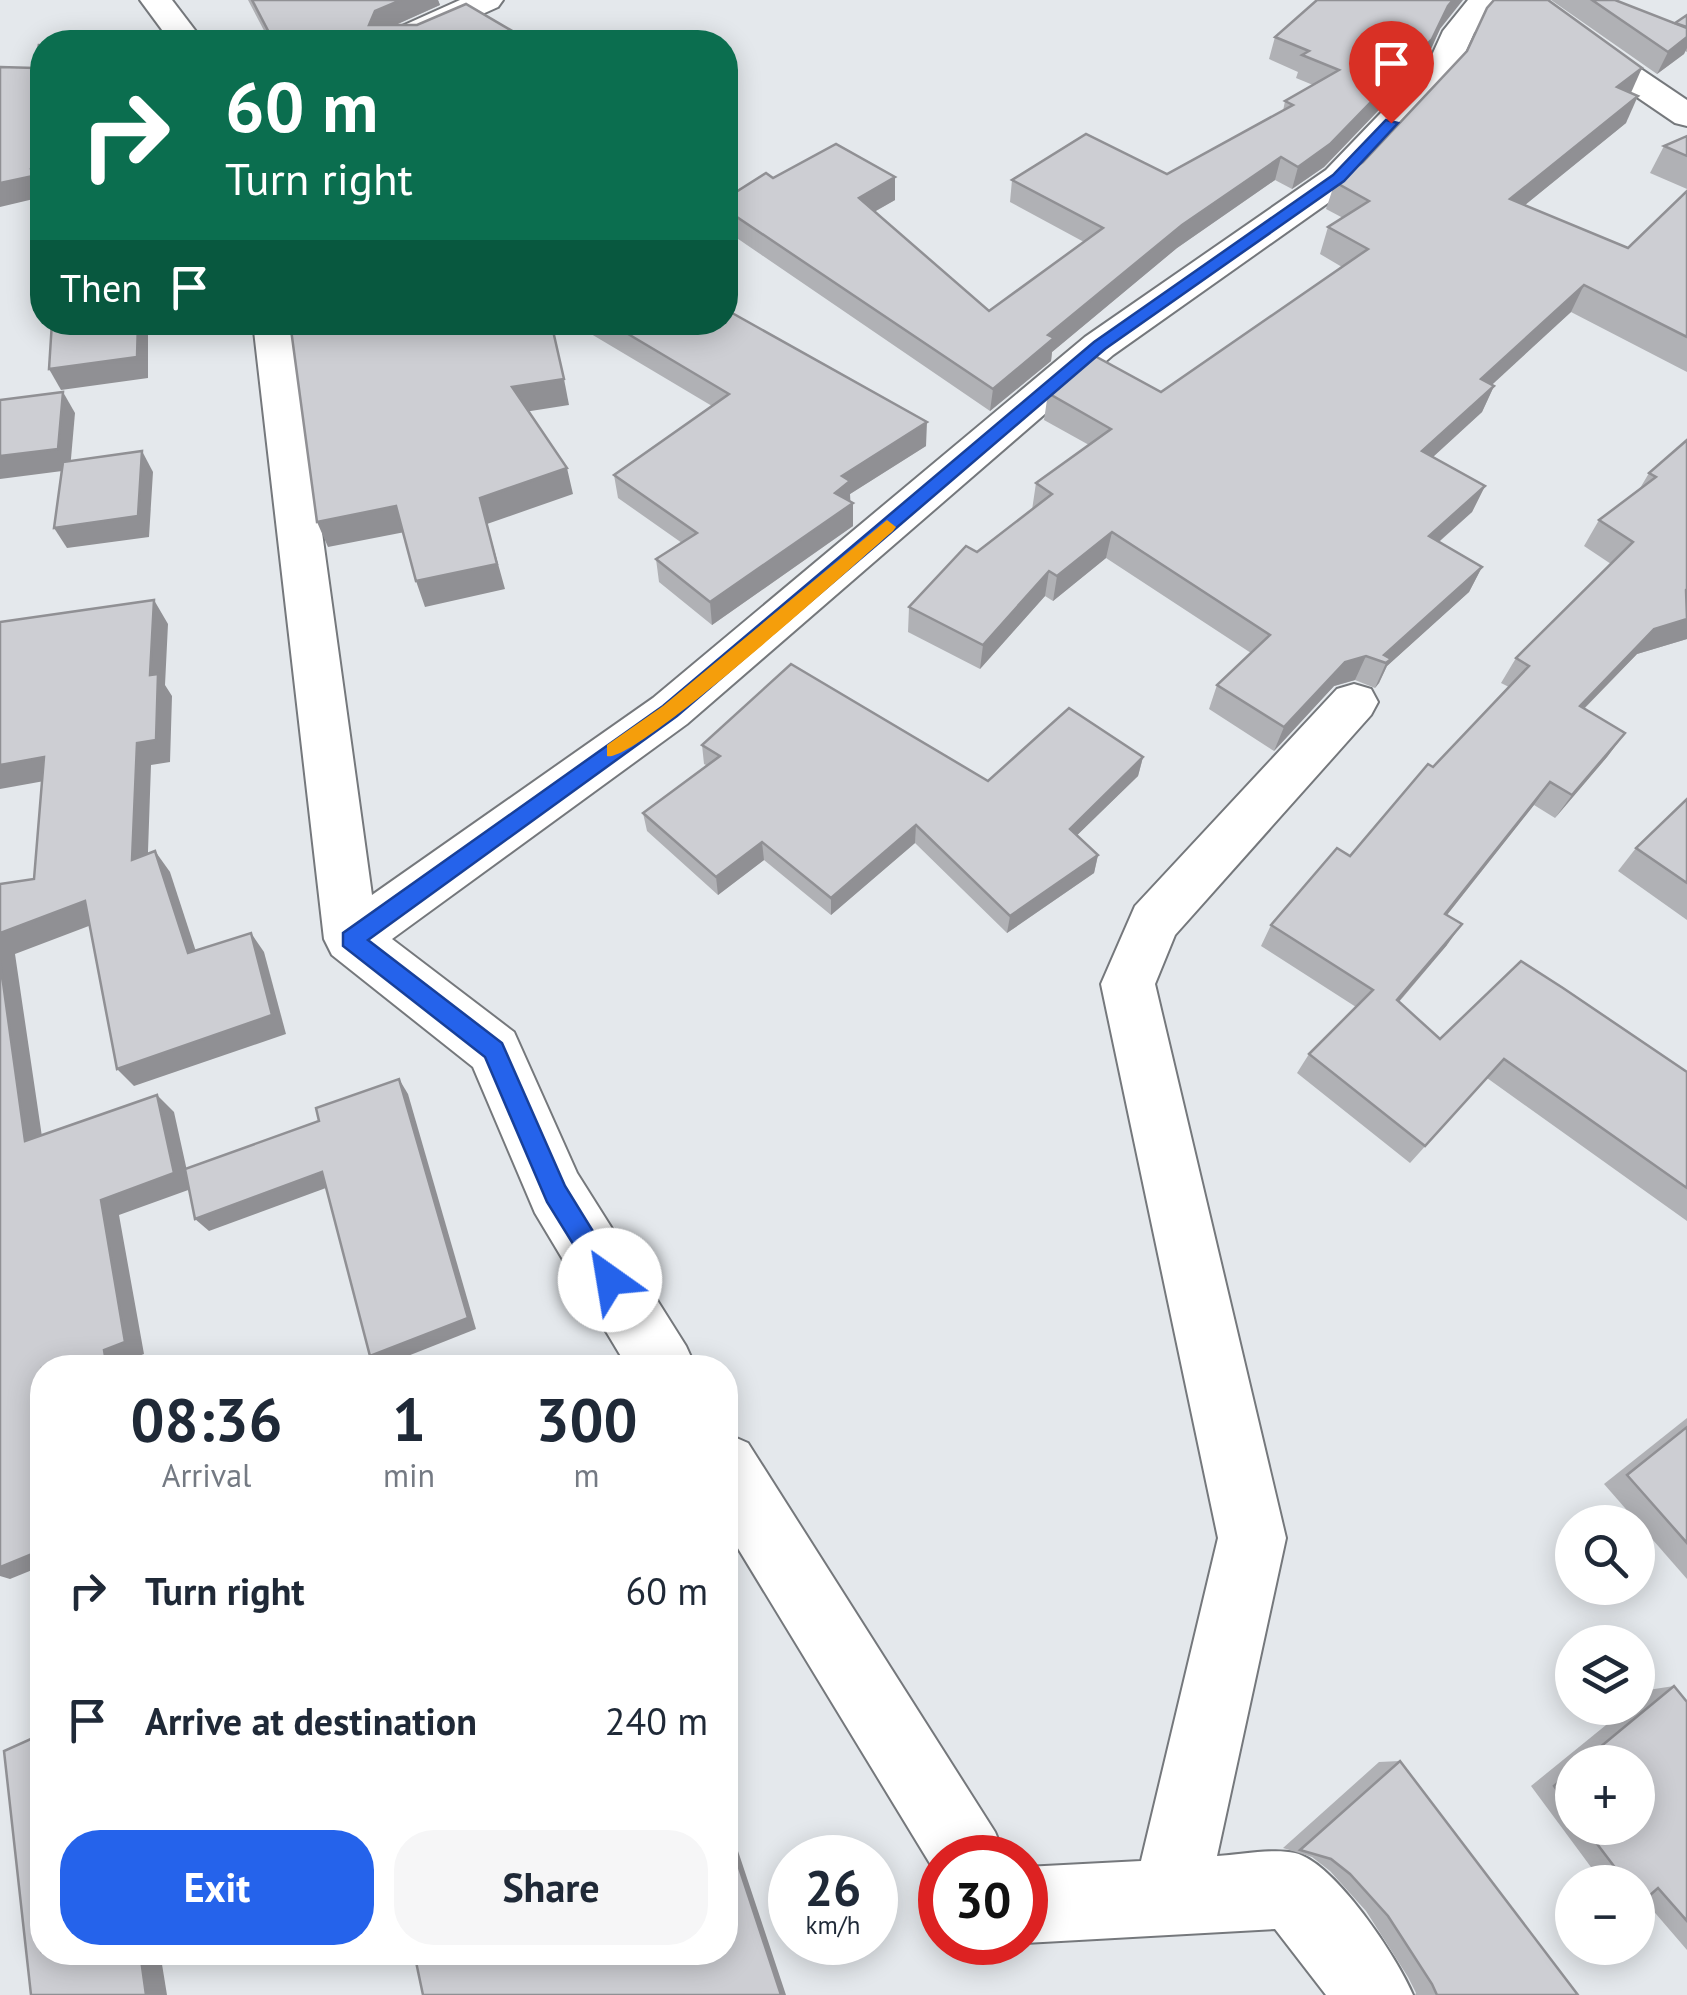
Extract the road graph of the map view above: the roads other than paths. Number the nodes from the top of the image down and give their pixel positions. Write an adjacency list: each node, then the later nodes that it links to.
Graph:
1 (487, 0): 6 (street)
2 (1485, 0): 10 (street)
3 (162, 1): 5 (street)
4 (1550, 22): 7 (street)
5 (180, 30)
6 (421, 30)
7 (1687, 116)
8 (275, 335): 10 (street)
9 (1354, 702): 14 (street)
10 (351, 940): 11 (street)
11 (656, 1355)
12 (738, 1487): 13 (street)
13 (954, 1835)
14 (1170, 1897): 15 (street); 16 (street)
15 (1048, 1904)
16 (1374, 1995)

